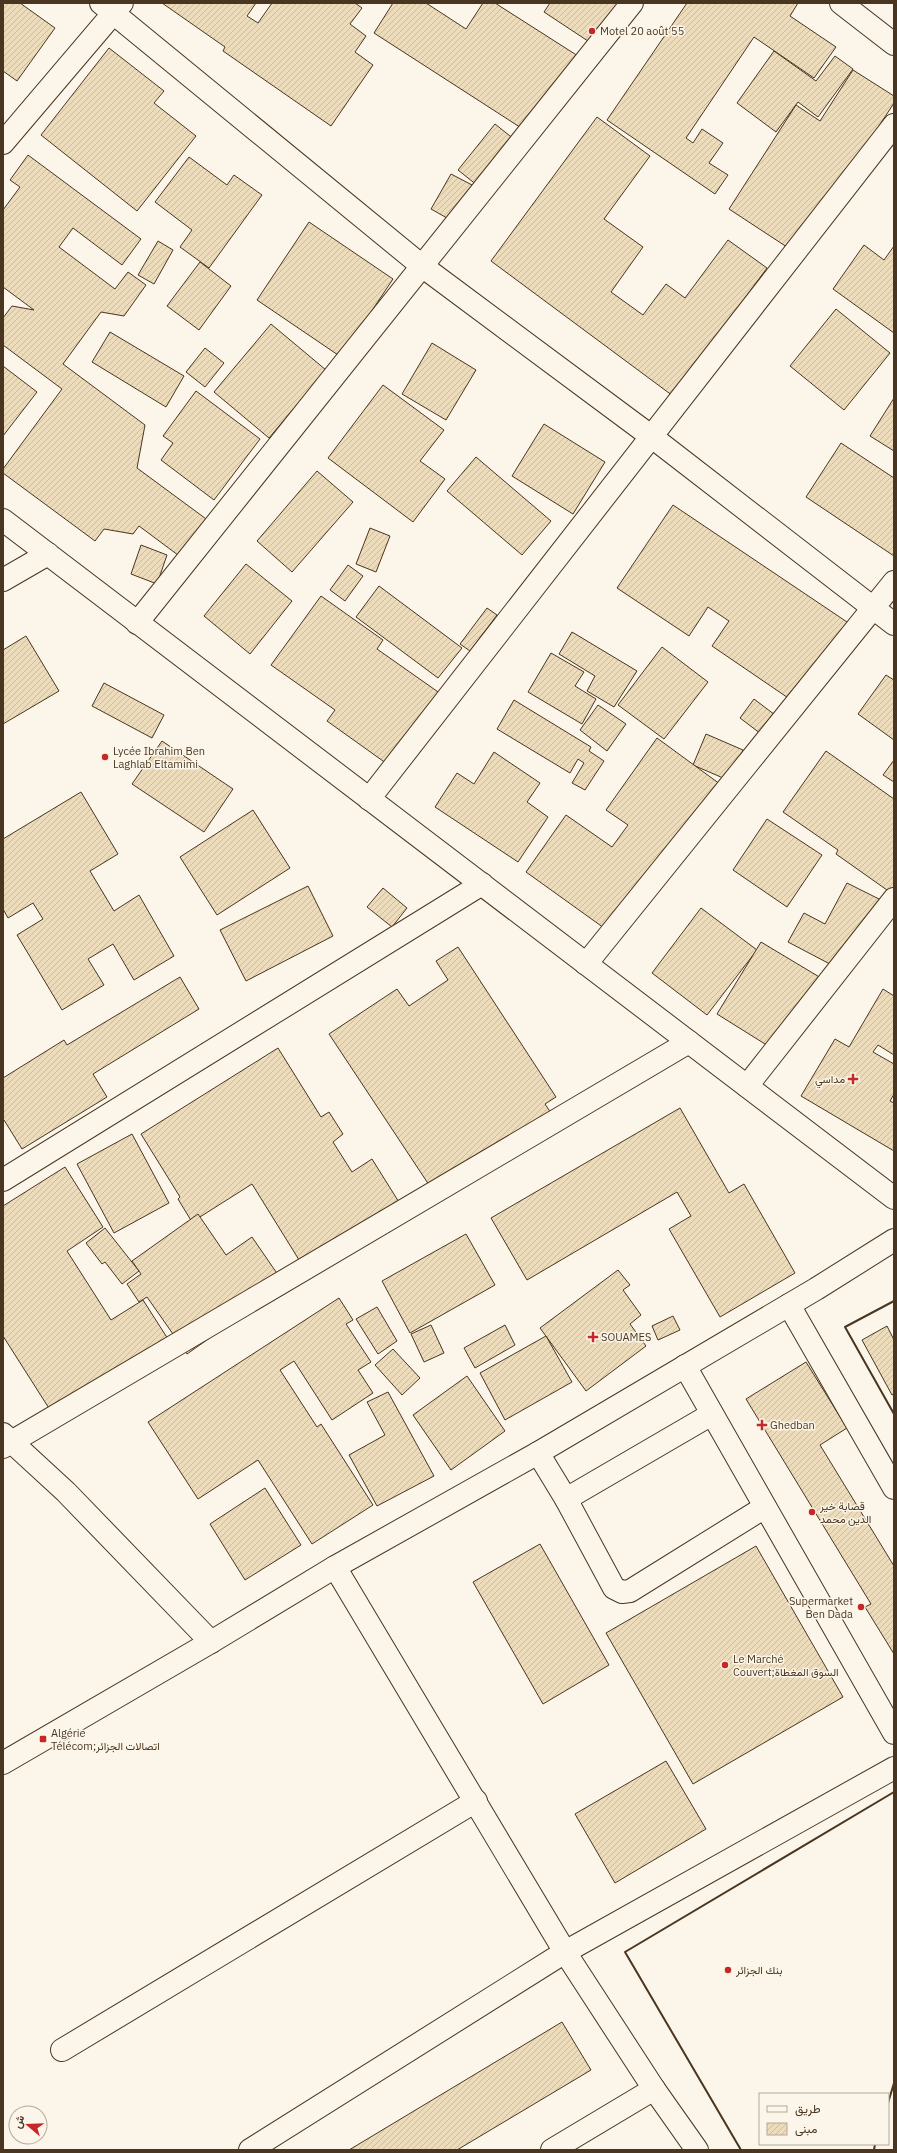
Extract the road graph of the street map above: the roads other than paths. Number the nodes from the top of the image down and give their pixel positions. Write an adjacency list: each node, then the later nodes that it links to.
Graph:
1 (632, 3): 7 (street)
2 (841, 3): 4 (street)
3 (113, 6): 6 (street); 7 (street)
4 (894, 44)
5 (894, 125): 8 (street)
6 (3, 143)
7 (422, 266): 8 (street); 14 (street)
8 (652, 437): 13 (street); 16 (street)
9 (3, 520): 10 (street)
10 (48, 554): 11 (street); 14 (street)
11 (3, 580)
12 (894, 582): 13 (street)
13 (874, 607): 15 (street); 19 (street)
14 (137, 623): 16 (street)
15 (894, 624)
16 (369, 799): 17 (street)
17 (482, 884): 19 (street); 22 (street)
18 (894, 899): 21 (street)
19 (586, 964): 20 (street)
20 (689, 1042): 21 (street); 28 (street)
21 (747, 1086): 23 (street)
22 (3, 1180)
23 (894, 1198)
24 (894, 1240): 25 (street)
25 (789, 1305): 26 (street); 30 (street)
26 (685, 1366): 27 (street); 29 (street)
27 (712, 1414): 31 (street); 32 (street)
28 (6, 1441): 34 (street)
29 (538, 1453): 31 (street); 33 (street)
30 (894, 1488)
31 (566, 1499): 32 (street)
32 (765, 1508): 35 (street)
33 (335, 1566): 34 (street); 38 (street)
34 (211, 1642): 36 (street)
35 (894, 1732)
36 (3, 1763)
37 (894, 1768): 39 (street)
38 (476, 1801): 39 (street); 40 (street)
39 (566, 1952): 41 (street); 42 (street)
40 (62, 2050)
41 (654, 2089): 43 (street); 44 (street)
42 (250, 2150)
43 (552, 2150)
44 (697, 2150)

